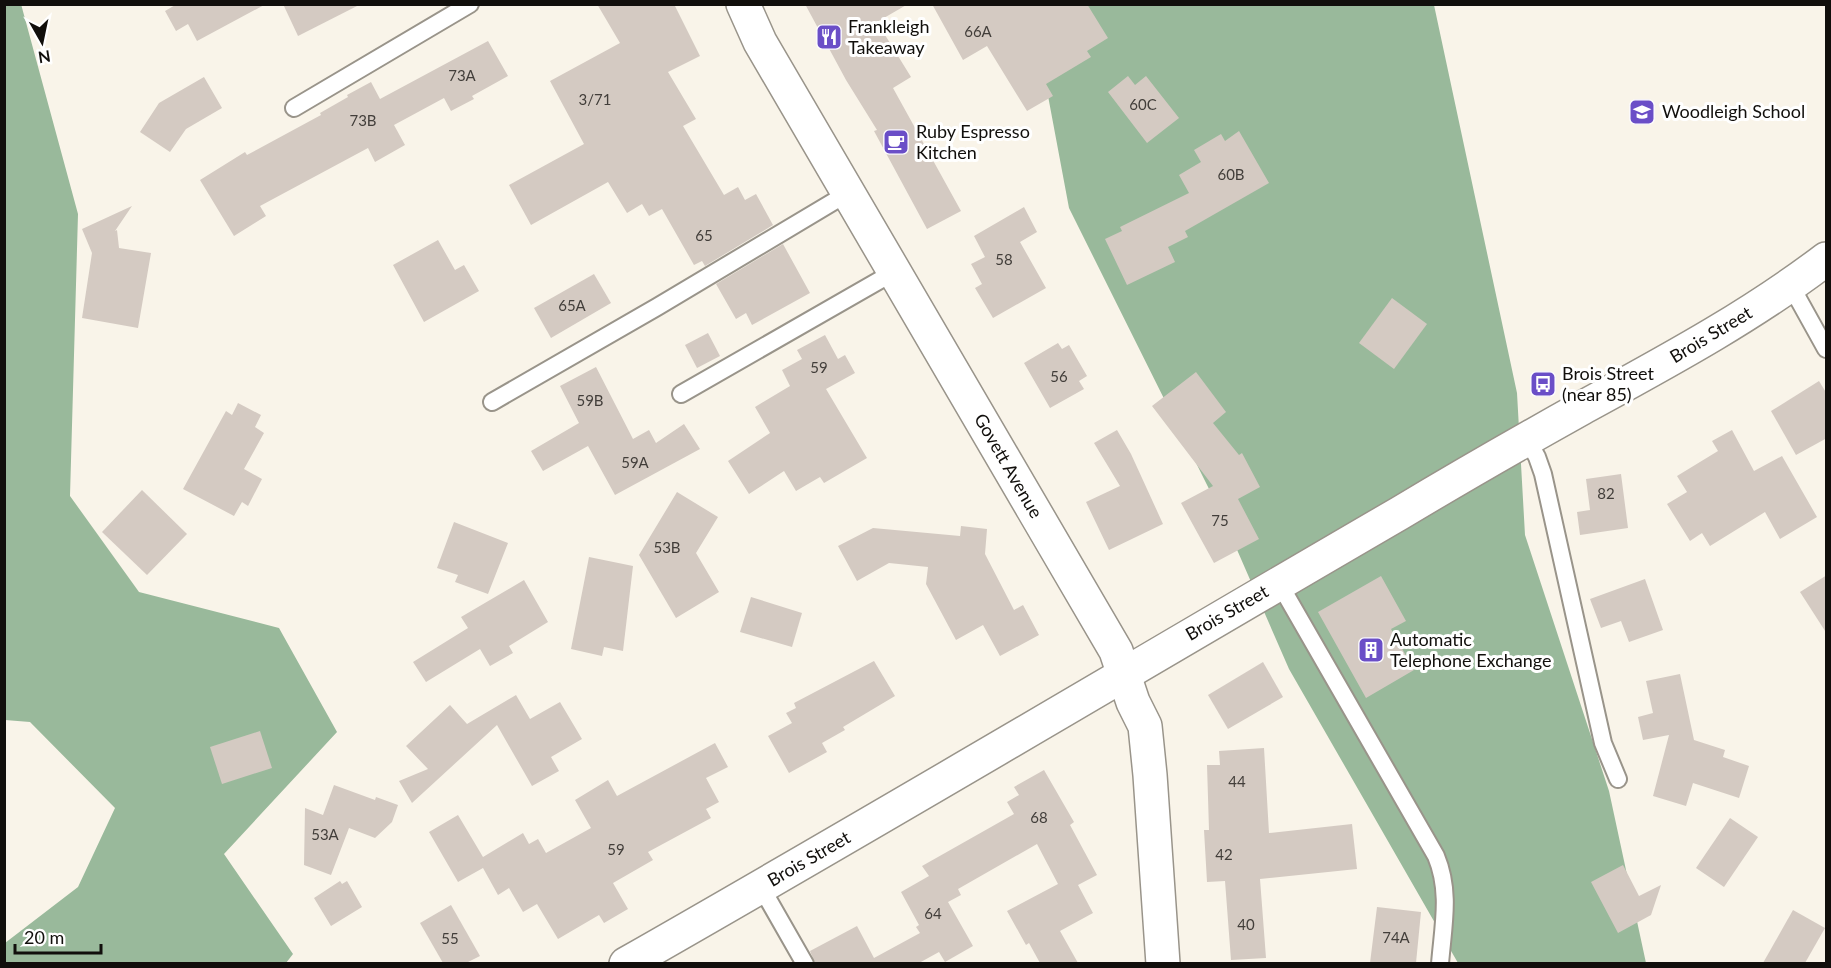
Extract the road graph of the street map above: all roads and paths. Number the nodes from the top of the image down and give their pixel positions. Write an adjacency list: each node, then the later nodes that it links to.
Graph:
1 (470, 4): 3 (lane)
2 (743, 4): 4 (main road, Govett Avenue)
3 (294, 108)
4 (848, 193): 6 (main road, Govett Avenue); 10 (lane)
5 (1827, 259): 7 (main road, Brois Street)
6 (894, 272): 9 (lane); 13 (main road, Govett Avenue)
7 (1791, 286): 8 (lane); 11 (main road, Brois Street)
8 (1827, 349)
9 (681, 394)
10 (492, 402)
11 (1527, 439): 12 (main road, Brois Street); 14 (lane)
12 (1280, 583): 13 (main road, Brois Street); 19 (lane)
13 (1123, 674): 15 (main road, Brois Street); 18 (main road, Govett Avenue)
14 (1618, 779)
15 (761, 887): 16 (main road, Brois Street); 17 (lane)
16 (626, 963)
17 (805, 963)
18 (1163, 963)
19 (1440, 963)

